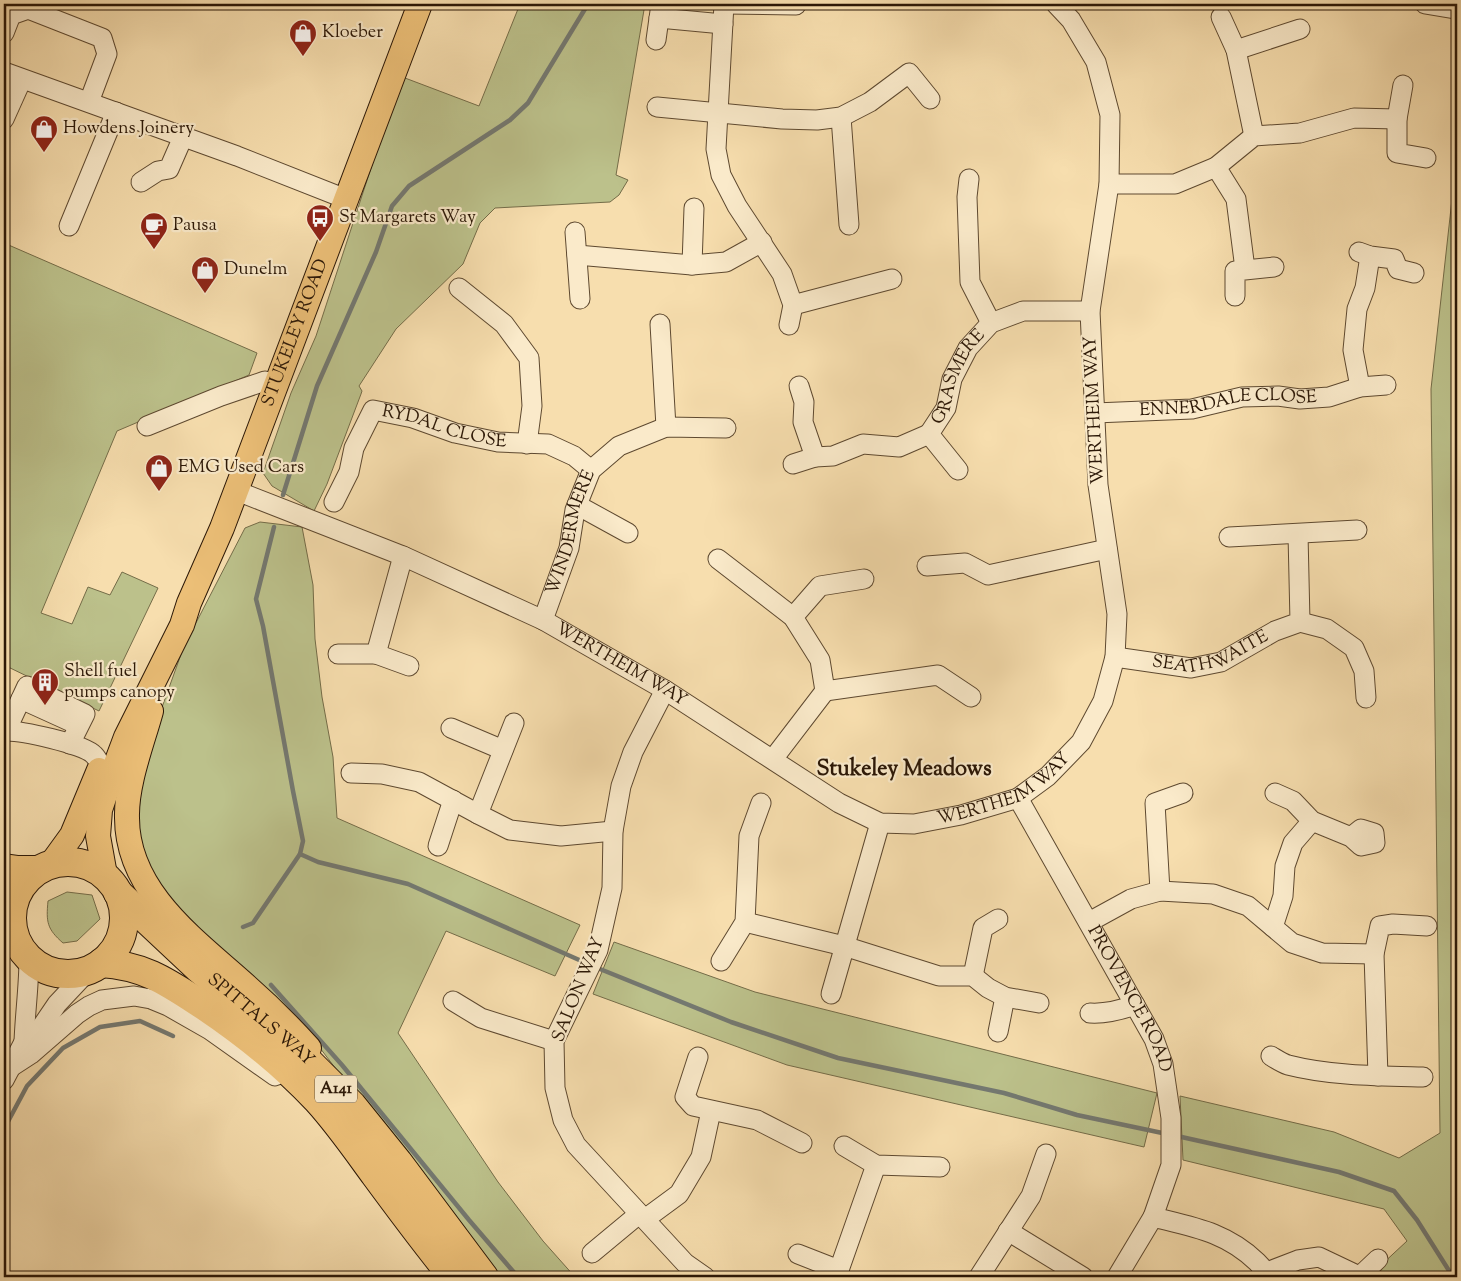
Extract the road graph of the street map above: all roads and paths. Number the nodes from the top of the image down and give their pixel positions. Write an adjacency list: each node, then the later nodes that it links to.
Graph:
1 (420, 4): 32 (main road, STUKELEY ROAD)
2 (724, 4): 5 (street); 9 (street)
3 (1056, 4): 31 (street, WERTHEIM WAY)
4 (1425, 4): 6 (street)
5 (796, 5)
6 (1455, 9)
7 (660, 11): 9 (street); 12 (street)
8 (1221, 16): 13 (street)
9 (723, 24): 21 (street)
10 (1300, 29): 13 (street)
11 (4, 33): 18 (street)
12 (656, 40)
13 (1236, 50): 26 (street)
14 (4, 72): 15 (street)
15 (22, 78): 18 (street); 24 (street)
16 (1403, 85): 23 (street)
17 (930, 99): 22 (street)
18 (89, 102): 20 (street)
19 (657, 107): 21 (street)
20 (116, 112): 25 (street); 35 (street)
21 (718, 112): 22 (street); 37 (street)
22 (841, 117): 34 (street)
23 (1397, 119): 26 (street); 27 (street)
24 (4, 120)
25 (183, 136): 30 (street); 32 (street)
26 (1254, 136): 28 (street)
27 (1426, 158)
28 (1216, 167): 31 (street); 41 (street)
29 (969, 179): 50 (street, GRASMERE)
30 (141, 182)
31 (1109, 184): 48 (street, WERTHEIM WAY)
32 (346, 199): 52 (main road, STUKELEY ROAD)
33 (694, 208): 39 (street)
34 (849, 225)
35 (70, 226)
36 (575, 232): 38 (street)
37 (762, 242): 39 (street); 47 (street)
38 (577, 255): 39 (street); 46 (street)
39 (692, 265)
40 (1274, 267): 41 (street)
41 (1245, 269): 45 (street)
42 (1414, 273): 55 (street)
43 (892, 279): 47 (street)
44 (459, 288): 61 (street, RYDAL CLOSE)
45 (1235, 296)
46 (580, 299)
47 (793, 304): 51 (street)
48 (1090, 311): 50 (street, GRASMERE); 56 (street, WERTHEIM WAY)
49 (660, 324): 58 (street)
50 (991, 324): 60 (street, GRASMERE)
51 (789, 325)
52 (276, 385): 57 (street); 66 (main road, STUKELEY ROAD)
53 (1386, 385): 55 (street, ENNERDALE CLOSE)
54 (799, 386): 62 (street)
55 (1360, 386): 56 (street, ENNERDALE CLOSE)
56 (1095, 413): 73 (street, WERTHEIM WAY)
57 (147, 426)
58 (666, 427): 59 (street, WINDERMERE); 64 (street, WINDERMERE)
59 (726, 428)
60 (929, 434): 62 (street, GRASMERE); 65 (street, GRASMERE)
61 (527, 444): 64 (street, RYDAL CLOSE); 67 (street, RYDAL CLOSE)
62 (815, 457): 63 (street, GRASMERE)
63 (793, 464)
64 (591, 470): 68 (street, WINDERMERE)
65 (958, 470)
66 (237, 491): 74 (street, WERTHEIM WAY); 78 (main road, STUKELEY ROAD)
67 (334, 502)
68 (577, 505): 70 (street); 80 (street, WINDERMERE)
69 (1357, 530): 71 (street)
70 (628, 533)
71 (1298, 534): 72 (street); 81 (street)
72 (1229, 537)
73 (1107, 549): 76 (street); 84 (street, WERTHEIM WAY)
74 (403, 556): 80 (street, WERTHEIM WAY); 83 (street)
75 (718, 559): 79 (street)
76 (927, 566)
77 (864, 579): 79 (street)
78 (189, 603): 85 (main road, STUKELEY ROAD); 98 (main road, STUKELEY ROAD)
79 (793, 617): 88 (street)
80 (543, 620): 87 (street, WERTHEIM WAY)
81 (1300, 622): 84 (street, SEATHWAITE); 91 (street)
82 (338, 654): 83 (street)
83 (376, 654): 86 (street)
84 (1115, 657): 102 (street, WERTHEIM WAY)
85 (164, 661): 113 (main road, STUKELEY ROAD); 140 (main road)
86 (410, 666)
87 (665, 690): 97 (street, WERTHEIM WAY); 108 (street, SALON WAY)
88 (825, 691): 90 (street); 97 (street)
89 (23, 696): 94 (street); 95 (street); 95 (street)
90 (971, 697)
91 (1366, 698)
92 (514, 723): 96 (street)
93 (451, 728): 96 (street)
94 (4, 731): 95 (street)
95 (73, 733): 98 (street)
96 (503, 750): 105 (street)
97 (773, 759): 107 (street, WERTHEIM WAY)
98 (101, 766): 111 (main road, STUKELEY ROAD)
99 (351, 773): 103 (street)
100 (1183, 793): 114 (street)
101 (1276, 793): 106 (street)
102 (1018, 798): 107 (street, WERTHEIM WAY); 117 (street, PROVENCE ROAD)
103 (453, 800): 105 (street); 110 (street)
104 (761, 803): 116 (street)
105 (478, 814): 108 (street)
106 (1312, 821): 109 (street); 118 (street)
107 (880, 823): 121 (street)
108 (613, 831): 133 (street, SALON WAY)
109 (1351, 837)
110 (438, 846)
111 (45, 867): 112 (highway); 113 (highway); 120 (highway)
112 (4, 868)
113 (112, 884): 124 (highway); 140 (highway, SPITTALS WAY / A141)
114 (1160, 892): 117 (street); 118 (street)
115 (998, 919): 125 (street)
116 (746, 922): 121 (street); 123 (street)
117 (1089, 922): 130 (street, PROVENCE ROAD)
118 (1273, 926): 122 (street)
119 (1427, 926): 122 (street)
120 (16, 939): 124 (highway); 134 (street)
121 (844, 946): 125 (street); 126 (street)
122 (1374, 954): 138 (street)
123 (720, 961)
124 (95, 967): 134 (street); 142 (highway, SPITTALS WAY / A141)
125 (973, 976): 127 (street)
126 (831, 994)
127 (1005, 997): 129 (street); 132 (street)
128 (453, 1001): 133 (street)
129 (1039, 1003)
130 (1135, 1005): 131 (street); 149 (street, PROVENCE ROAD)
131 (1090, 1013)
132 (998, 1032)
133 (554, 1041): 148 (street, SALON WAY)
134 (24, 1042): 137 (street)
135 (1271, 1056): 138 (street)
136 (698, 1057): 141 (street)
137 (7, 1073): 142 (street)
138 (1378, 1076): 139 (street)
139 (1423, 1077)
140 (352, 1105): 157 (highway, SPITTALS WAY / A141)
141 (711, 1111): 143 (street); 148 (street)
142 (352, 1142): 156 (highway, SPITTALS WAY / A141)
143 (802, 1143)
144 (844, 1146): 146 (street)
145 (1046, 1154): 150 (street)
146 (876, 1165): 147 (street); 154 (street)
147 (940, 1167)
148 (642, 1216): 151 (street); 158 (street, SALON WAY)
149 (1153, 1217): 155 (street); 161 (street, PROVENCE ROAD)
150 (1008, 1231): 159 (street); 160 (street)
151 (592, 1253)
152 (798, 1254): 154 (street)
153 (1378, 1259): 162 (street)
154 (838, 1273)
155 (1268, 1275): 162 (street)
156 (453, 1277)
157 (484, 1277)
158 (705, 1277)
159 (979, 1277)
160 (1083, 1277)
161 (1117, 1277)
162 (1359, 1277)

